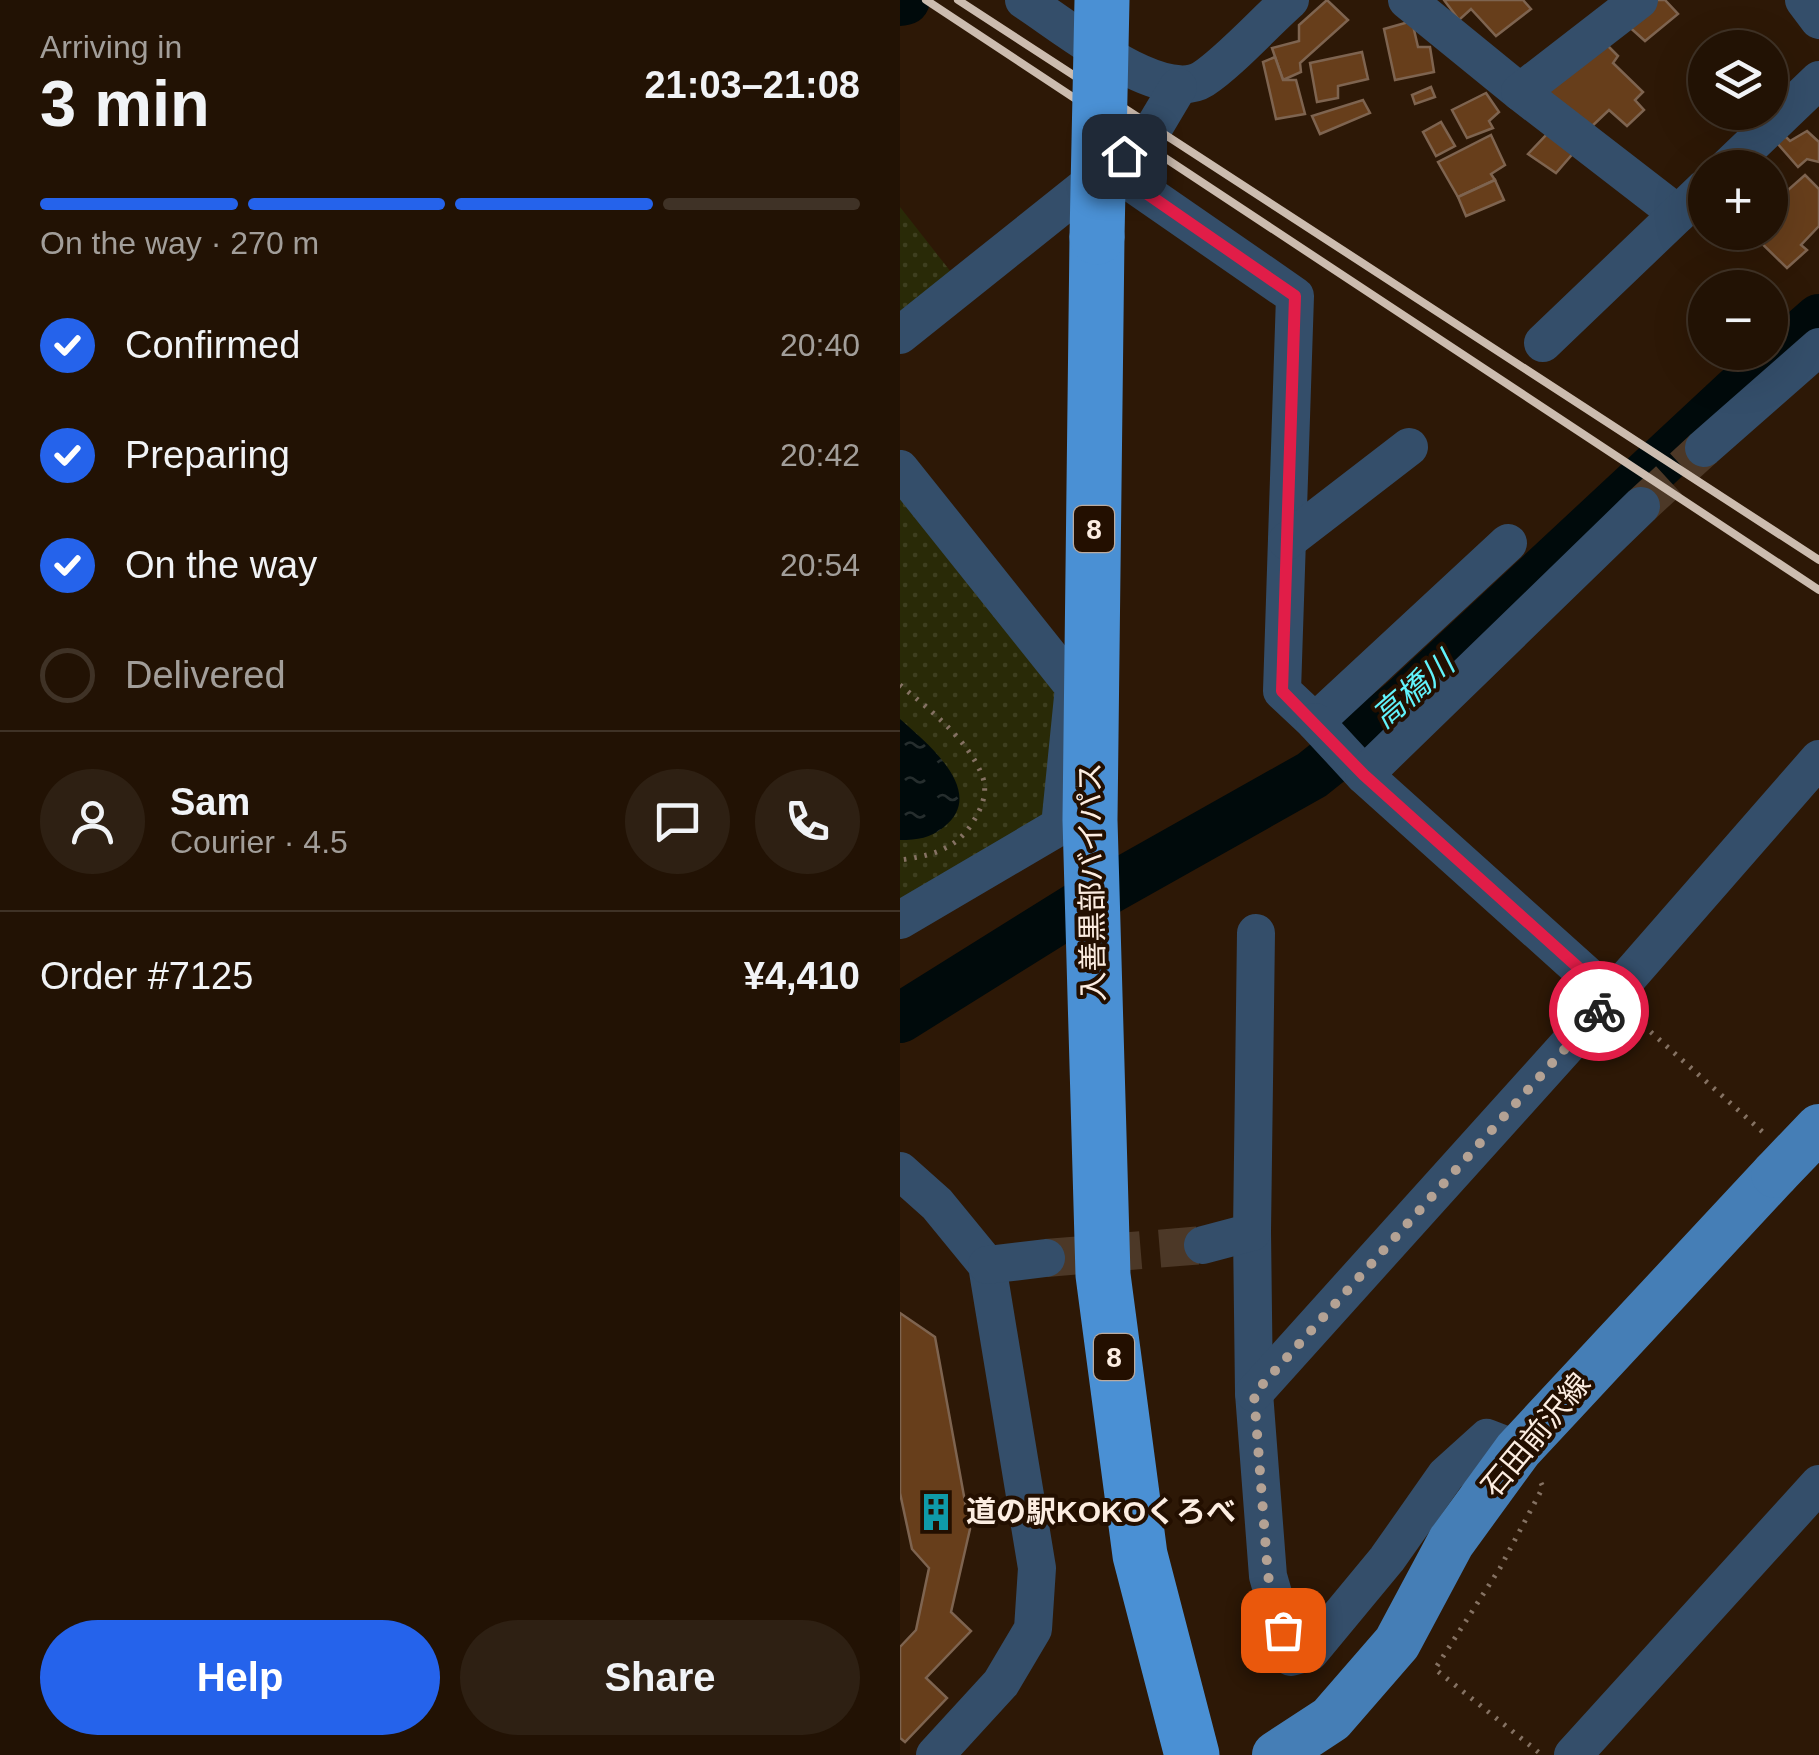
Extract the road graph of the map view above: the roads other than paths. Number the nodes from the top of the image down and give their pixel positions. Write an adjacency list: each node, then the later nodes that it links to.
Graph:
1 (1024, 0): 9 (street)
2 (1102, 0): 40 (highway, 入善黒部バイパス / 8, bridge)
3 (1290, 0): 9 (street)
4 (1406, 0): 10 (street)
5 (1639, 0): 10 (street)
6 (1804, 0): 7 (street)
7 (1819, 20)
8 (1819, 80): 11 (street)
9 (1178, 87): 12 (street)
10 (1520, 92): 13 (street)
11 (1746, 150)
12 (1110, 168): 15 (street); 22 (street)
13 (1688, 198)
14 (1688, 205): 16 (street)
15 (900, 335)
16 (1542, 343)
17 (1819, 348): 19 (street)
18 (1409, 447): 22 (street)
19 (1704, 448)
20 (900, 469): 27 (street)
21 (1641, 506): 26 (street)
22 (1287, 541): 24 (street)
23 (1508, 544): 24 (street)
24 (1315, 722): 26 (street)
25 (1819, 758): 29 (street)
26 (1364, 775): 29 (street)
27 (900, 920)
28 (1256, 933): 32 (street)
29 (1611, 997): 36 (street)
30 (1819, 1128): 37 (main road, 石田前沢線, bridge)
31 (900, 1172): 35 (street)
32 (1252, 1232): 33 (street); 36 (street)
33 (1203, 1244)
34 (1046, 1258): 35 (street)
35 (988, 1266): 39 (street)
36 (1254, 1394): 37 (street)
37 (1518, 1450): 41 (main road, 石田前沢線)
38 (1819, 1484): 42 (street)
39 (936, 1755)
40 (1192, 1755)
41 (1276, 1755)
42 (1574, 1755)

